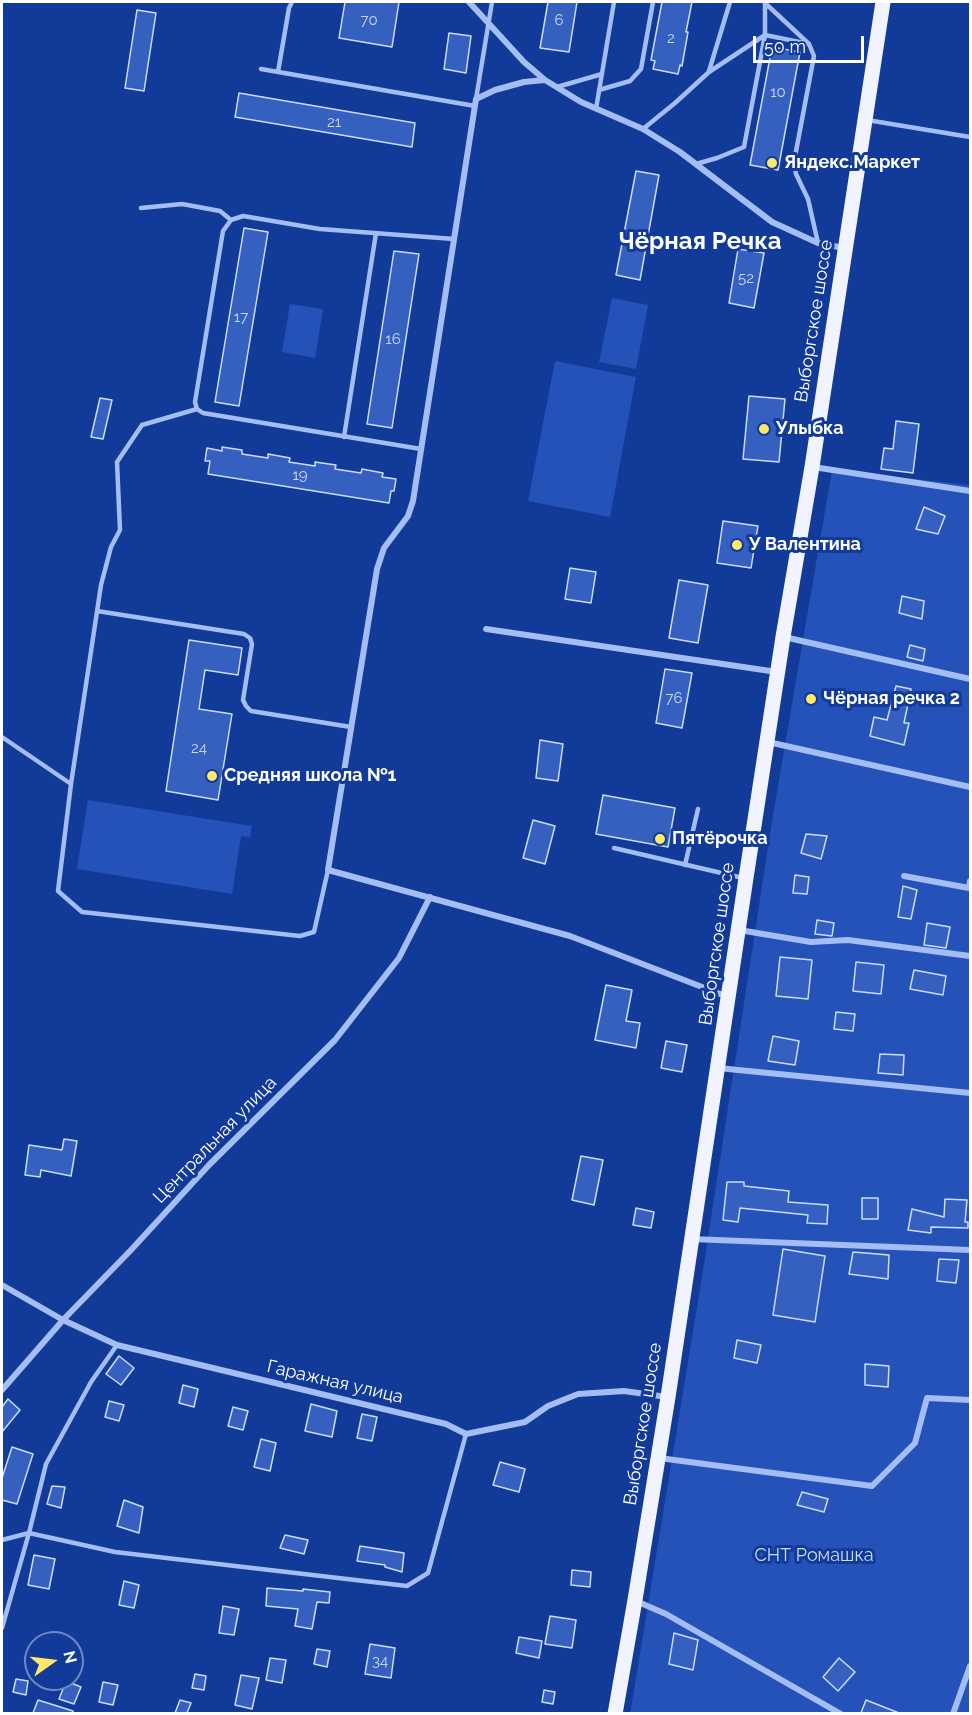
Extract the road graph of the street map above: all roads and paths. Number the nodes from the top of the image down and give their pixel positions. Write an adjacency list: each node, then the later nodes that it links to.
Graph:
1 (292, 2): 13 (lane)
2 (469, 2): 9 (street)
3 (492, 2): 9 (lane)
4 (614, 2): 15 (lane)
5 (653, 2): 18 (lane)
6 (730, 2): 14 (lane)
7 (765, 2): 10 (lane); 11 (lane)
8 (883, 2): 21 (main road, Выборгское шоссе)
9 (488, 23): 16 (street); 19 (lane)
10 (765, 35): 11 (lane); 14 (lane); 24 (lane)
11 (809, 44): 29 (lane)
12 (261, 69): 13 (lane)
13 (278, 72): 19 (lane)
14 (709, 72): 22 (lane)
15 (602, 74): 17 (lane); 18 (lane)
16 (545, 80): 17 (street); 19 (street)
17 (557, 87): 20 (street)
18 (599, 90): 20 (lane)
19 (475, 103): 28 (street)
20 (596, 109): 22 (street)
21 (865, 120): 23 (lane); 30 (main road, Выборгское шоссе)
22 (643, 129): 24 (street)
23 (970, 137)
24 (696, 164): 29 (street)
25 (141, 207): 26 (lane)
26 (231, 220): 27 (lane); 31 (lane)
27 (376, 233): 28 (lane); 32 (lane)
28 (454, 239): 33 (street)
29 (818, 243): 30 (street)
30 (845, 249): 34 (main road, Выборгское шоссе)
31 (197, 409): 32 (lane); 36 (lane)
32 (344, 437): 33 (lane)
33 (421, 449): 41 (street)
34 (812, 467): 35 (street); 38 (main road, Выборгское шоссе)
35 (970, 491)
36 (97, 611): 41 (lane); 44 (lane)
37 (486, 629): 39 (street)
38 (783, 637): 39 (main road, Выборгское шоссе); 40 (street)
39 (778, 672): 43 (main road, Выборгское шоссе)
40 (970, 679)
41 (351, 726): 49 (street)
42 (2, 737): 44 (lane)
43 (768, 742): 45 (street); 51 (main road, Выборгское шоссе)
44 (71, 784): 49 (lane)
45 (970, 787)
46 (698, 809): 48 (lane)
47 (614, 848): 48 (lane)
48 (686, 865): 51 (lane)
49 (327, 870): 53 (street)
50 (904, 876): 52 (street)
51 (746, 878): 54 (main road, Выборгское шоссе)
52 (970, 881)
53 (430, 897): 56 (street); 62 (street, Центральная улица)
54 (739, 930): 55 (street); 56 (main road, Выборгское шоссе)
55 (970, 956)
56 (729, 997): 57 (main road, Выборгское шоссе)
57 (718, 1068): 58 (street); 59 (main road, Выборгское шоссе)
58 (970, 1093)
59 (691, 1239): 60 (street); 65 (main road, Выборгское шоссе)
60 (970, 1250)
61 (2, 1286): 62 (street, Гаражная улица)
62 (63, 1320): 63 (street, Гаражная улица); 64 (street, Центральная улица)
63 (117, 1346): 67 (street, Гаражная улица); 69 (lane)
64 (2, 1390)
65 (668, 1397): 67 (street); 68 (main road, Выборгское шоссе)
66 (970, 1400): 68 (street)
67 (466, 1434): 69 (lane)
68 (658, 1458): 71 (main road, Выборгское шоссе)
69 (29, 1533): 70 (lane); 72 (lane)
70 (2, 1540)
71 (635, 1600): 74 (main road, Выборгское шоссе); 75 (street)
72 (2, 1628)
73 (970, 1666): 76 (street)
74 (615, 1713)
75 (841, 1713)
76 (952, 1713)

